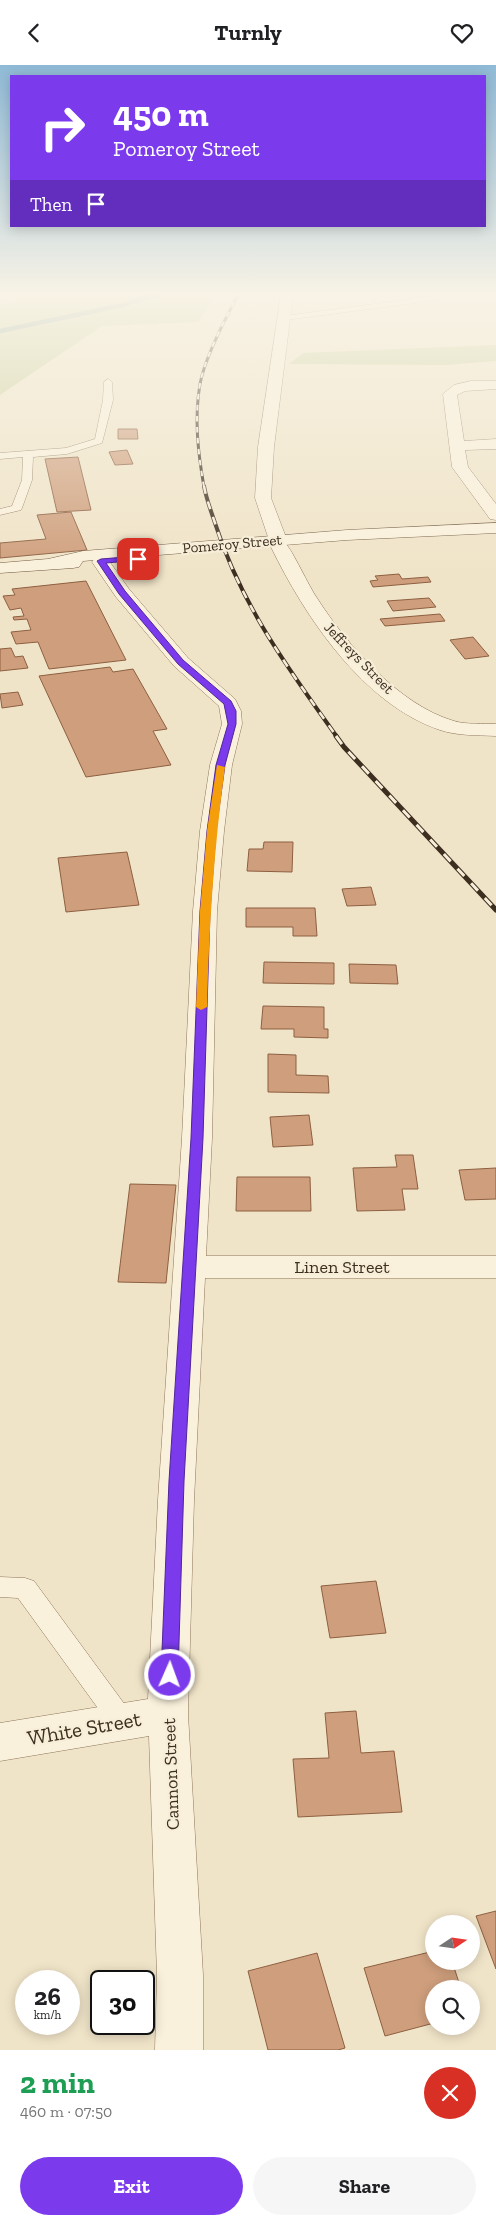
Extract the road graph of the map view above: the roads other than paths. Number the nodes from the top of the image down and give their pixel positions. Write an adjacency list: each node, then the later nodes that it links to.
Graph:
1 (108, 388): 6 (lane)
2 (275, 388): 11 (street, Jeffreys Street)
3 (462, 388): 5 (street)
4 (496, 444): 5 (street)
5 (458, 446): 9 (street)
6 (28, 455): 7 (lane); 8 (lane)
7 (0, 456)
8 (0, 513)
9 (496, 515)
10 (496, 528): 11 (street, Pomeroy Street)
11 (279, 544): 12 (street, Pomeroy Street); 13 (street, Pomeroy Street); 15 (street, Jeffreys Street)
12 (101, 561): 13 (street, Pomeroy Street); 16 (street, Cannon Street)
13 (54, 563): 14 (street, Pomeroy Street)
14 (0, 568)
15 (496, 730)
16 (188, 1267): 17 (street, Linen Street); 19 (street, Cannon Street)
17 (496, 1267)
18 (0, 1587): 20 (lane)
19 (168, 1714): 20 (street, White Street); 22 (street, Cannon Street)
20 (122, 1721): 21 (street, White Street)
21 (0, 1742)
22 (179, 2050)

